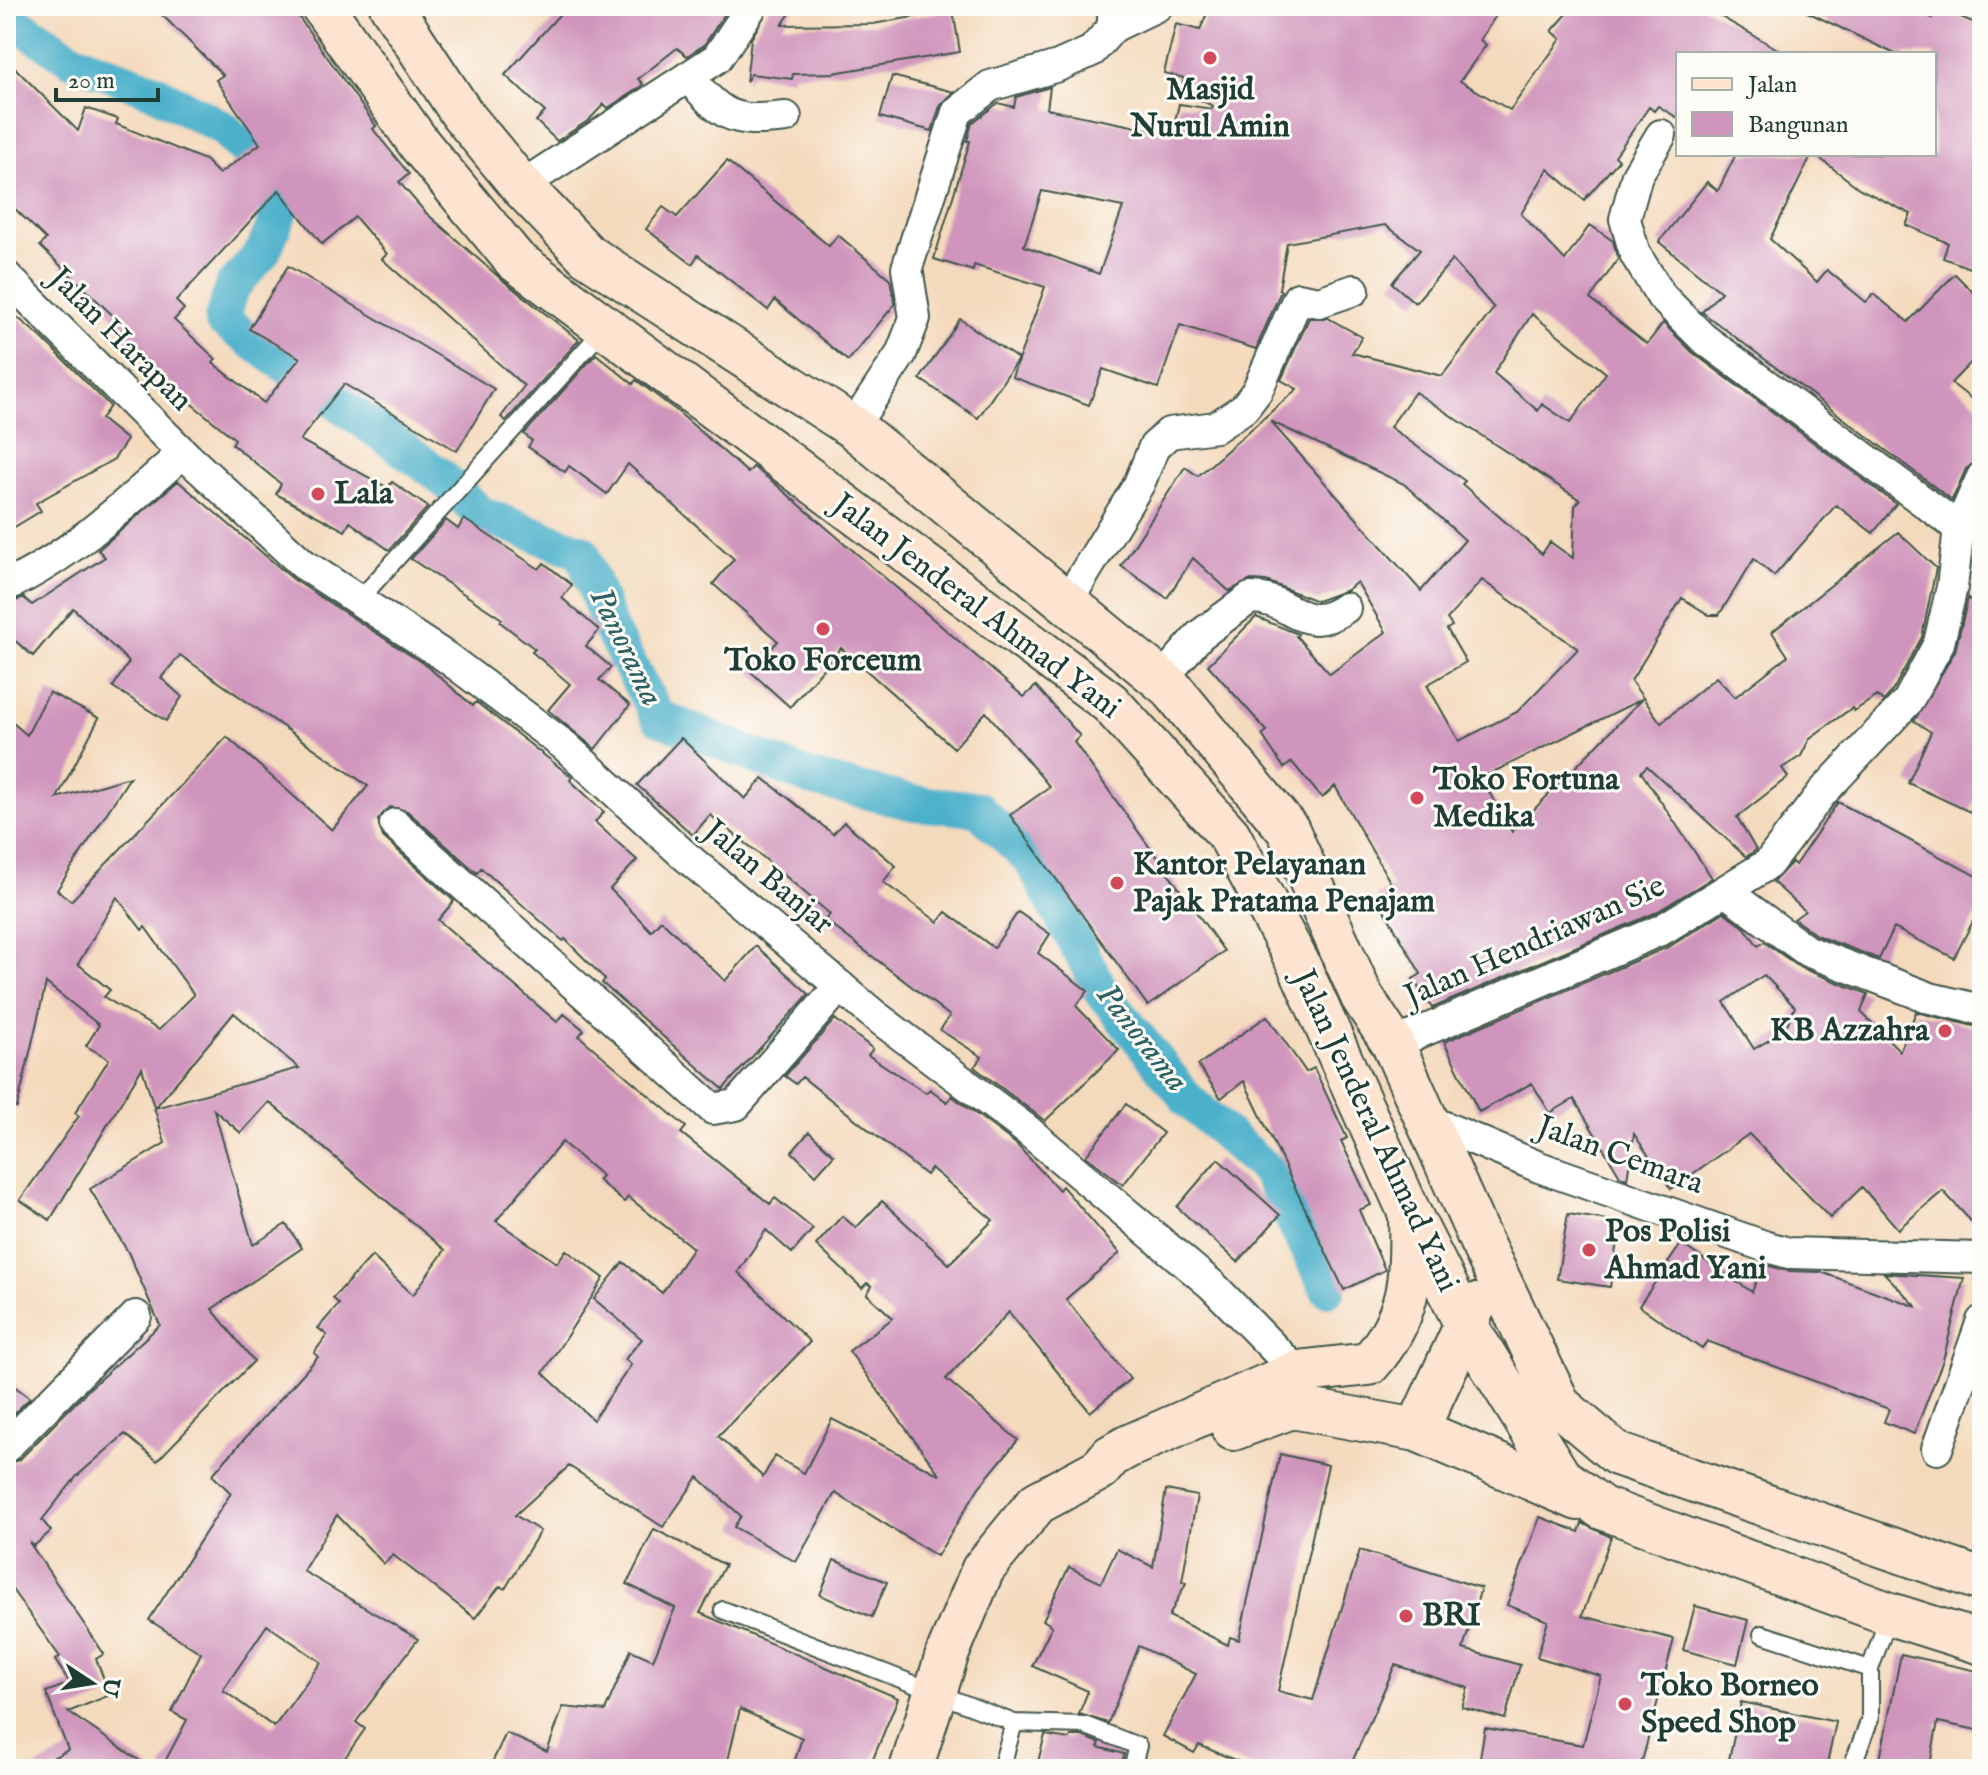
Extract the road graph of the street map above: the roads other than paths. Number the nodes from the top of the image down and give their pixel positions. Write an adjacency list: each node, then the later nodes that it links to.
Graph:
1 (322, 6): 12 (main road, Jalan Jenderal Ahmad Yani)
2 (752, 6): 6 (street)
3 (1157, 6): 5 (street)
4 (401, 10): 9 (main road, Jalan Jenderal Ahmad Yani)
5 (1113, 17): 13 (street)
6 (688, 77): 7 (street); 9 (street)
7 (786, 117)
8 (1661, 135): 16 (street)
9 (521, 186): 13 (main road, Jalan Jenderal Ahmad Yani)
10 (6, 276): 14 (street, Jalan Harapan)
11 (1354, 290): 19 (street)
12 (605, 328): 18 (lane); 21 (main road, Jalan Jenderal Ahmad Yani)
13 (853, 427): 19 (main road, Jalan Jenderal Ahmad Yani)
14 (183, 453): 17 (street); 18 (street, Jalan Banjar)
15 (1982, 477): 16 (street, Jalan Hendriawan Sie)
16 (1959, 528): 24 (street, Jalan Hendriawan Sie)
17 (6, 586)
18 (358, 601): 25 (street, Jalan Banjar)
19 (1067, 602): 21 (main road); 22 (main road, Jalan Jenderal Ahmad Yani)
20 (1345, 608): 22 (street)
21 (1035, 648): 29 (main road, Jalan Jenderal Ahmad Yani)
22 (1161, 680): 27 (main road, Jalan Jenderal Ahmad Yani)
23 (395, 824): 25 (street)
24 (1725, 891): 26 (street); 27 (street, Jalan Hendriawan Sie)
25 (840, 986): 36 (street, Jalan Banjar)
26 (1982, 1010)
27 (1393, 1044): 28 (main road, Jalan Jenderal Ahmad Yani)
28 (1428, 1120): 30 (main road, Jalan Jenderal Ahmad Yani); 31 (street, Jalan Cemara)
29 (1410, 1214): 34 (main road, Jalan Jenderal Ahmad Yani); 35 (main road)
30 (1481, 1242): 34 (main road); 39 (main road, Jalan Jenderal Ahmad Yani)
31 (1982, 1258)
32 (136, 1316): 41 (street)
33 (1982, 1321): 42 (street)
34 (1466, 1325): 37 (main road); 38 (main road, Jalan Jenderal Ahmad Yani)
35 (1369, 1364): 36 (main road); 37 (main road)
36 (1297, 1372): 43 (main road)
37 (1441, 1375): 38 (main road); 40 (main road)
38 (1511, 1394): 39 (main road); 44 (main road, Jalan Jenderal Ahmad Yani)
39 (1560, 1406): 45 (main road, Jalan Jenderal Ahmad Yani)
40 (1417, 1430): 43 (main road); 44 (main road)
41 (6, 1447)
42 (1937, 1449)
43 (1100, 1469): 51 (main road)
44 (1602, 1508): 47 (main road, Jalan Jenderal Ahmad Yani)
45 (1982, 1580)
46 (723, 1610): 51 (lane)
47 (1890, 1614): 49 (main road, Jalan Jenderal Ahmad Yani); 50 (lane)
48 (1762, 1634): 50 (lane)
49 (1982, 1643)
50 (1870, 1669): 56 (lane)
51 (934, 1695): 52 (lane); 53 (main road)
52 (1014, 1723): 54 (lane); 55 (lane)
53 (911, 1769)
54 (1001, 1769)
55 (1132, 1769)
56 (1851, 1769)

